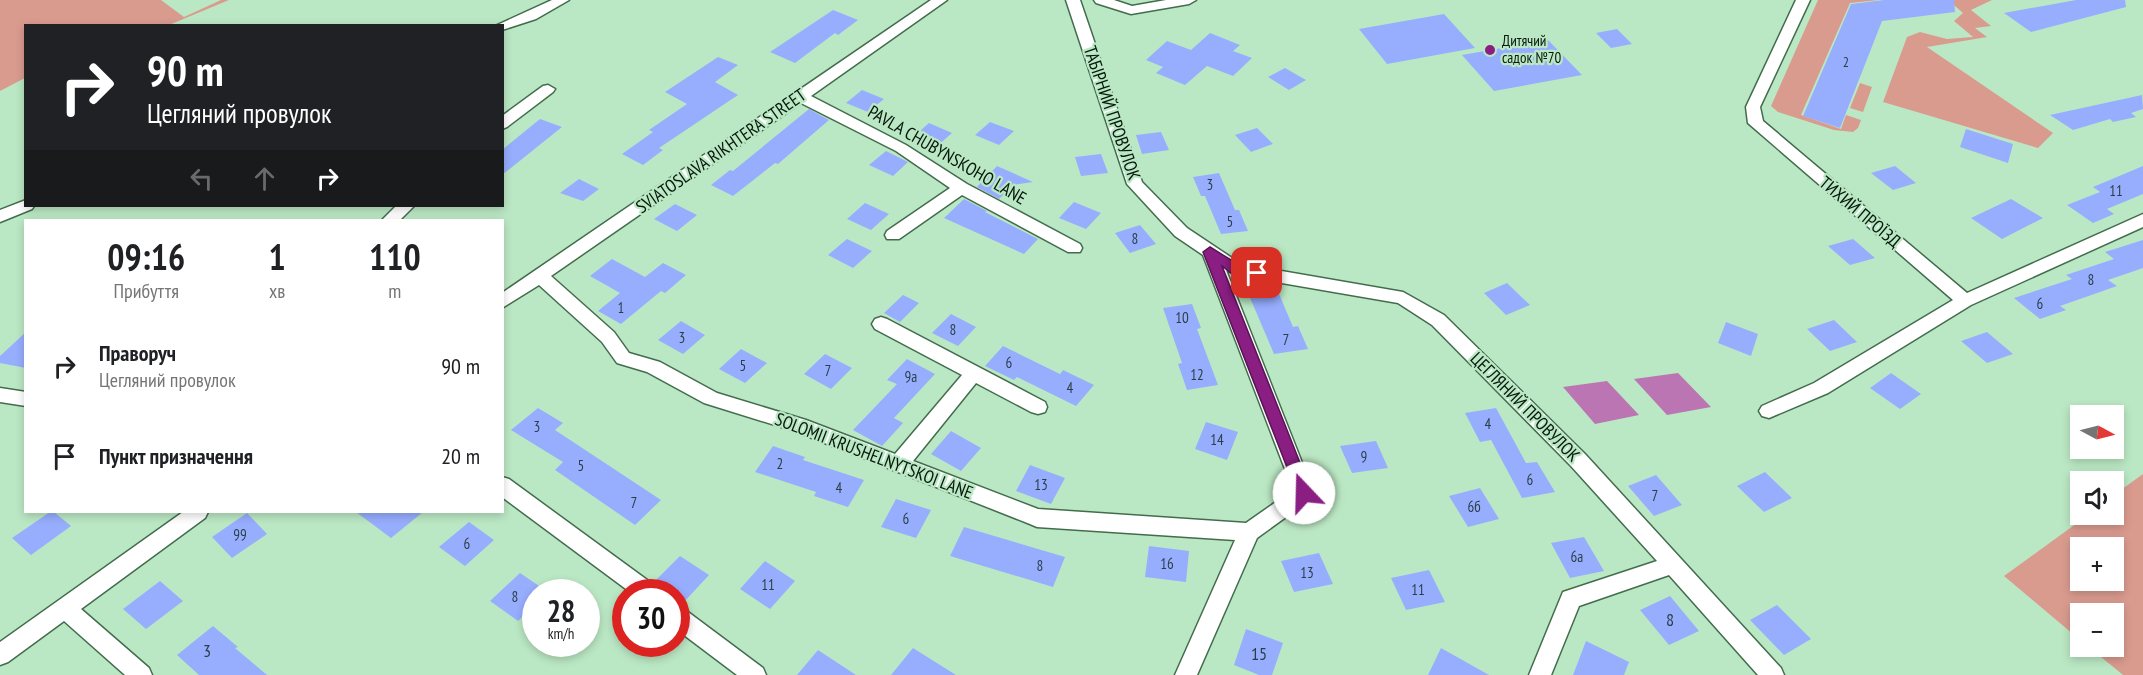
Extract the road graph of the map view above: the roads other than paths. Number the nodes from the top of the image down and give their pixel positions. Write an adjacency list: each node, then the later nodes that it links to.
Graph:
1 (562, 0): 7 (street)
2 (940, 0): 9 (street, SVIATOSLAVA RIKHTERA STREET)
3 (1073, 0): 19 (street, ТАБІРНИЙ ПРОВУЛОК)
4 (1101, 0): 5 (street)
5 (1189, 0)
6 (1803, 0): 22 (street, ТИХИЙ ПРОЇЗД)
7 (504, 25)
8 (548, 89): 10 (street)
9 (801, 97): 11 (street, PAVLA CHUBYNSKOHO LANE); 20 (street, SVIATOSLAVA RIKHTERA STREET)
10 (504, 122)
11 (961, 188): 17 (street); 18 (street, PAVLA CHUBYNSKOHO LANE)
12 (24, 206): 14 (street)
13 (405, 207): 15 (street)
14 (0, 216)
15 (391, 219)
16 (2143, 220): 22 (street)
17 (893, 235)
18 (1074, 248)
19 (1210, 252): 32 (street); 33 (street, ЦЕГЛЯНИЙ ПРОВУЛОК)
20 (541, 276): 21 (street, SVIATOSLAVA RIKHTERA STREET); 29 (street, SOLOMII KRUSHELNYTSKOI LANE)
21 (504, 301)
22 (1965, 301): 28 (street)
23 (881, 324): 24 (street)
24 (974, 373): 27 (street); 29 (street)
25 (0, 395): 26 (street)
26 (24, 399)
27 (1038, 407)
28 (1769, 411)
29 (898, 465): 32 (street, SOLOMII KRUSHELNYTSKOI LANE)
30 (504, 486): 34 (street)
31 (197, 513): 35 (street)
32 (1249, 532): 40 (street)
33 (1673, 565): 41 (street); 42 (street, ЦЕГЛЯНИЙ ПРОВУЛОК)
34 (629, 579)
35 (64, 607): 37 (street); 38 (street)
36 (690, 626): 39 (street)
37 (0, 655)
38 (141, 675)
39 (755, 675)
40 (1186, 675)
41 (1540, 675)
42 (1773, 675)

